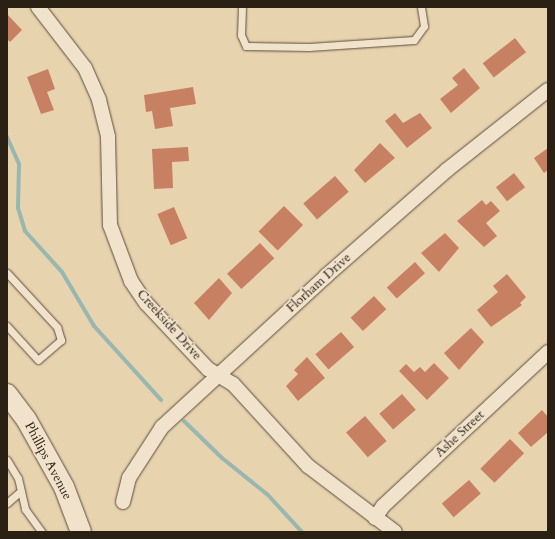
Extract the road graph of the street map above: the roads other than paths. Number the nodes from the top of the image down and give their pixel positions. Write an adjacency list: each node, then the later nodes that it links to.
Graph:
1 (38, 7): 8 (street, Creekside Drive)
2 (242, 7): 3 (lane)
3 (420, 7)
4 (548, 90): 8 (street, Florham Drive)
5 (7, 272): 6 (lane)
6 (7, 326)
7 (548, 352): 14 (street, Ashe Street)
8 (218, 374): 12 (street, Florham Drive); 14 (street, Creekside Drive)
9 (7, 394): 16 (street, Phillips Avenue)
10 (7, 460): 11 (lane)
11 (21, 491): 13 (lane); 15 (lane)
12 (123, 502)
13 (7, 503)
14 (375, 518): 17 (street, Creekside Drive)
15 (42, 532)
16 (81, 532)
17 (395, 532)

